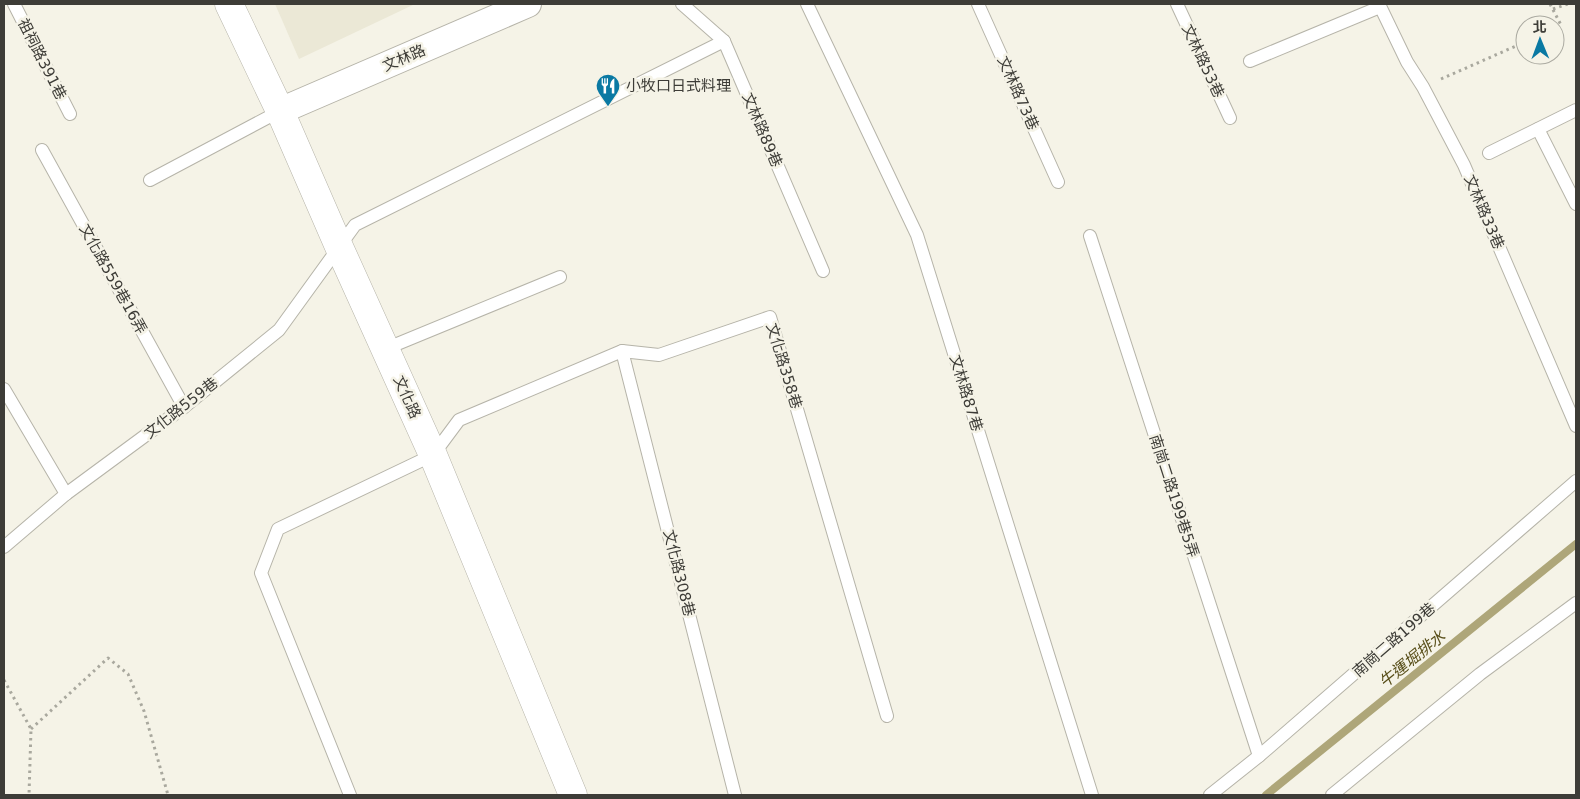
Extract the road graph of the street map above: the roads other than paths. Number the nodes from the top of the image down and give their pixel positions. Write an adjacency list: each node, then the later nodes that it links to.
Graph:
1 (14, 4): 13 (lane, 祖祠路391巷)
2 (229, 4): 12 (street, 文化路)
3 (528, 4): 12 (street, 文林路)
4 (682, 4): 9 (lane, 文林路89巷)
5 (807, 4): 40 (lane, 文林路87巷)
6 (978, 4): 19 (lane, 文林路73巷)
7 (1176, 4): 14 (lane, 文林路53巷)
8 (1380, 5): 10 (lane); 29 (lane, 文林路33巷)
9 (724, 41): 22 (lane, 文化路559巷); 23 (lane, 文林路89巷)
10 (1250, 61)
11 (1576, 110): 15 (lane)
12 (280, 111): 18 (lane); 22 (street, 文化路)
13 (70, 114)
14 (1230, 118)
15 (1538, 129): 17 (lane); 20 (lane)
16 (42, 150): 28 (lane, 文化路559巷16弄)
17 (1488, 153)
18 (150, 180)
19 (1058, 182)
20 (1576, 204)
21 (1090, 236): 36 (lane, 南崗二路199巷5弄)
22 (340, 249): 25 (street, 文化路); 28 (lane, 文化路559巷)
23 (823, 271)
24 (560, 277): 25 (lane)
25 (385, 349): 30 (street, 文化路)
26 (622, 351): 30 (lane, 文化路358巷); 35 (lane, 文化路358巷); 39 (lane, 文化路308巷)
27 (4, 389): 32 (lane)
28 (184, 407): 32 (lane, 文化路559巷)
29 (1576, 426)
30 (433, 455): 37 (lane); 38 (street, 文化路)
31 (1576, 481): 36 (lane, 南崗二路199巷)
32 (66, 494): 33 (lane, 文化路559巷)
33 (4, 547)
34 (1576, 603): 42 (lane)
35 (887, 716)
36 (1259, 756): 41 (lane, 南崗二路199巷)
37 (350, 795)
38 (574, 795)
39 (736, 795)
40 (1092, 795)
41 (1210, 795)
42 (1332, 795)

